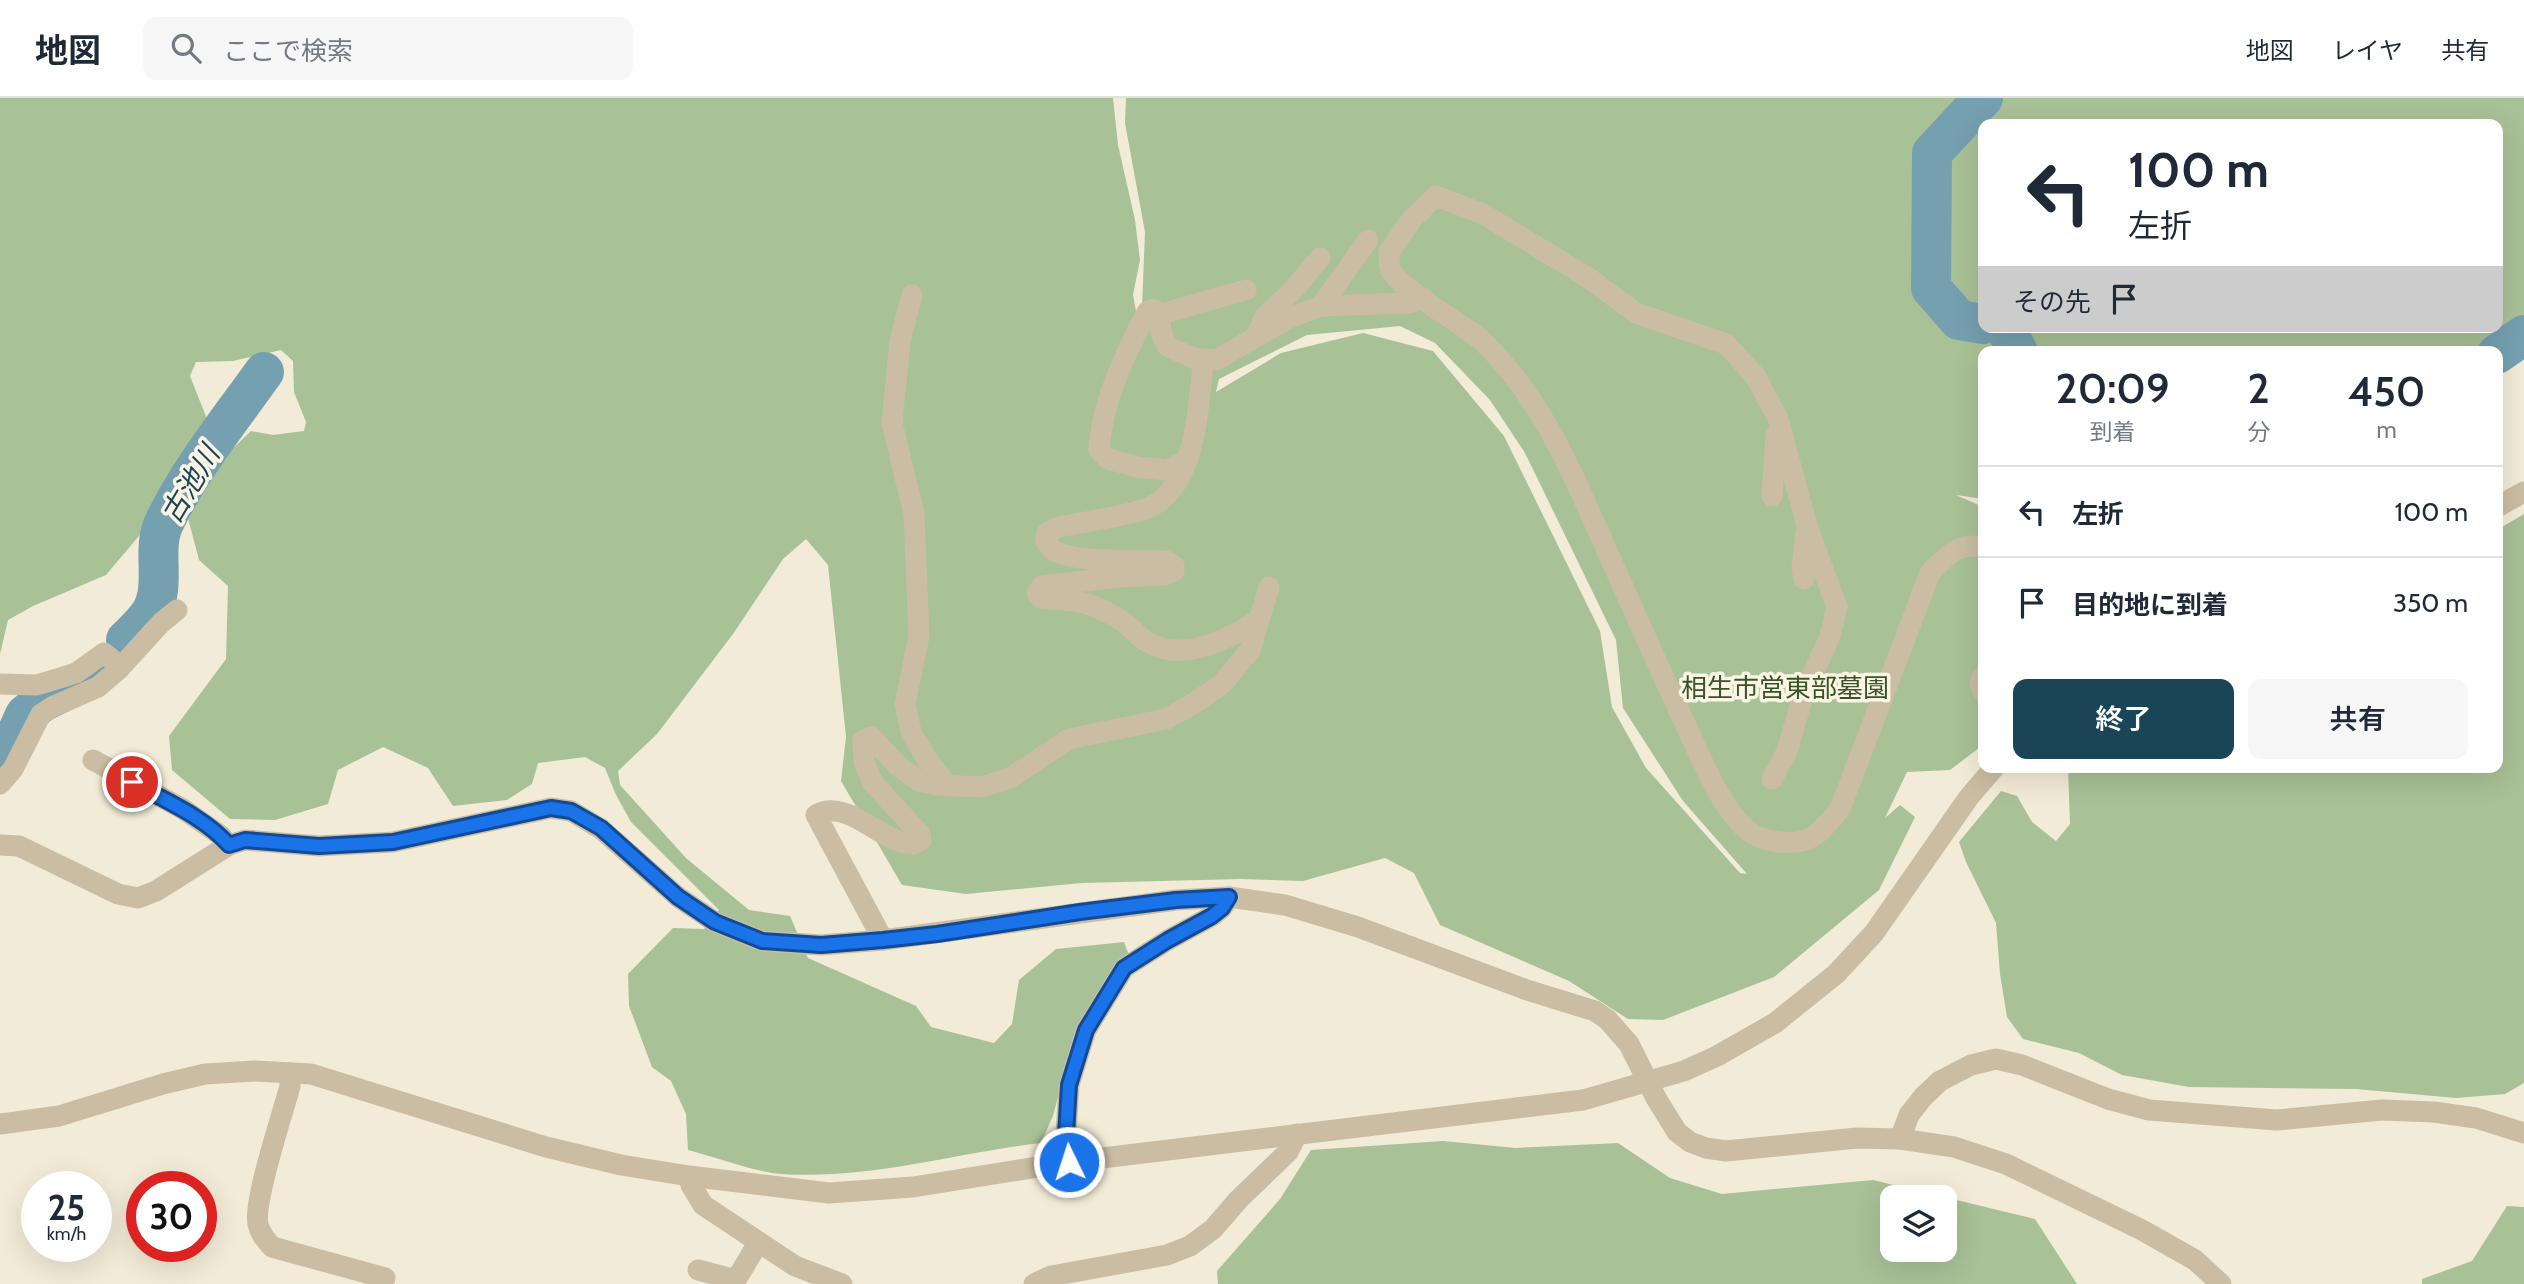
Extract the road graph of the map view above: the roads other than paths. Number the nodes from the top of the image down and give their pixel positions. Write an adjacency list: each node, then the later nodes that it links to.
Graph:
1 (1368, 240): 6 (street)
2 (1320, 258): 8 (street)
3 (1246, 290): 7 (street)
4 (912, 295): 27 (street)
5 (1423, 298): 6 (street); 10 (street); 16 (street)
6 (1321, 306): 8 (street)
7 (1162, 315): 9 (street); 11 (street)
8 (1255, 338): 9 (street)
9 (1204, 359): 11 (street)
10 (1778, 419): 13 (street); 15 (street)
11 (1187, 461): 20 (street)
12 (2524, 492): 14 (street)
13 (1772, 496)
14 (2503, 504)
15 (1807, 526): 17 (street); 25 (street)
16 (1978, 546)
17 (1804, 579)
18 (1269, 587): 20 (street)
19 (177, 610): 21 (street)
20 (1258, 620): 27 (street)
21 (119, 669): 22 (street); 26 (street)
22 (0, 684)
23 (93, 760): 29 (street)
24 (1990, 773): 33 (street)
25 (1772, 779)
26 (0, 784)
27 (948, 786): 31 (street)
28 (0, 845): 29 (street)
29 (229, 845): 31 (street)
30 (1229, 897): 31 (street); 33 (street); 38 (street)
31 (883, 940)
32 (290, 1073): 34 (street); 39 (street); 42 (street)
33 (1649, 1082): 36 (street); 37 (street)
34 (0, 1124)
35 (2524, 1133): 37 (street)
36 (1297, 1134): 38 (street); 44 (street)
37 (1900, 1139): 45 (street)
38 (1069, 1162): 39 (street)
39 (689, 1176): 40 (street)
40 (758, 1243): 41 (street); 43 (street)
41 (698, 1270)
42 (385, 1278)
43 (842, 1284)
44 (1034, 1284)
45 (2221, 1284)

